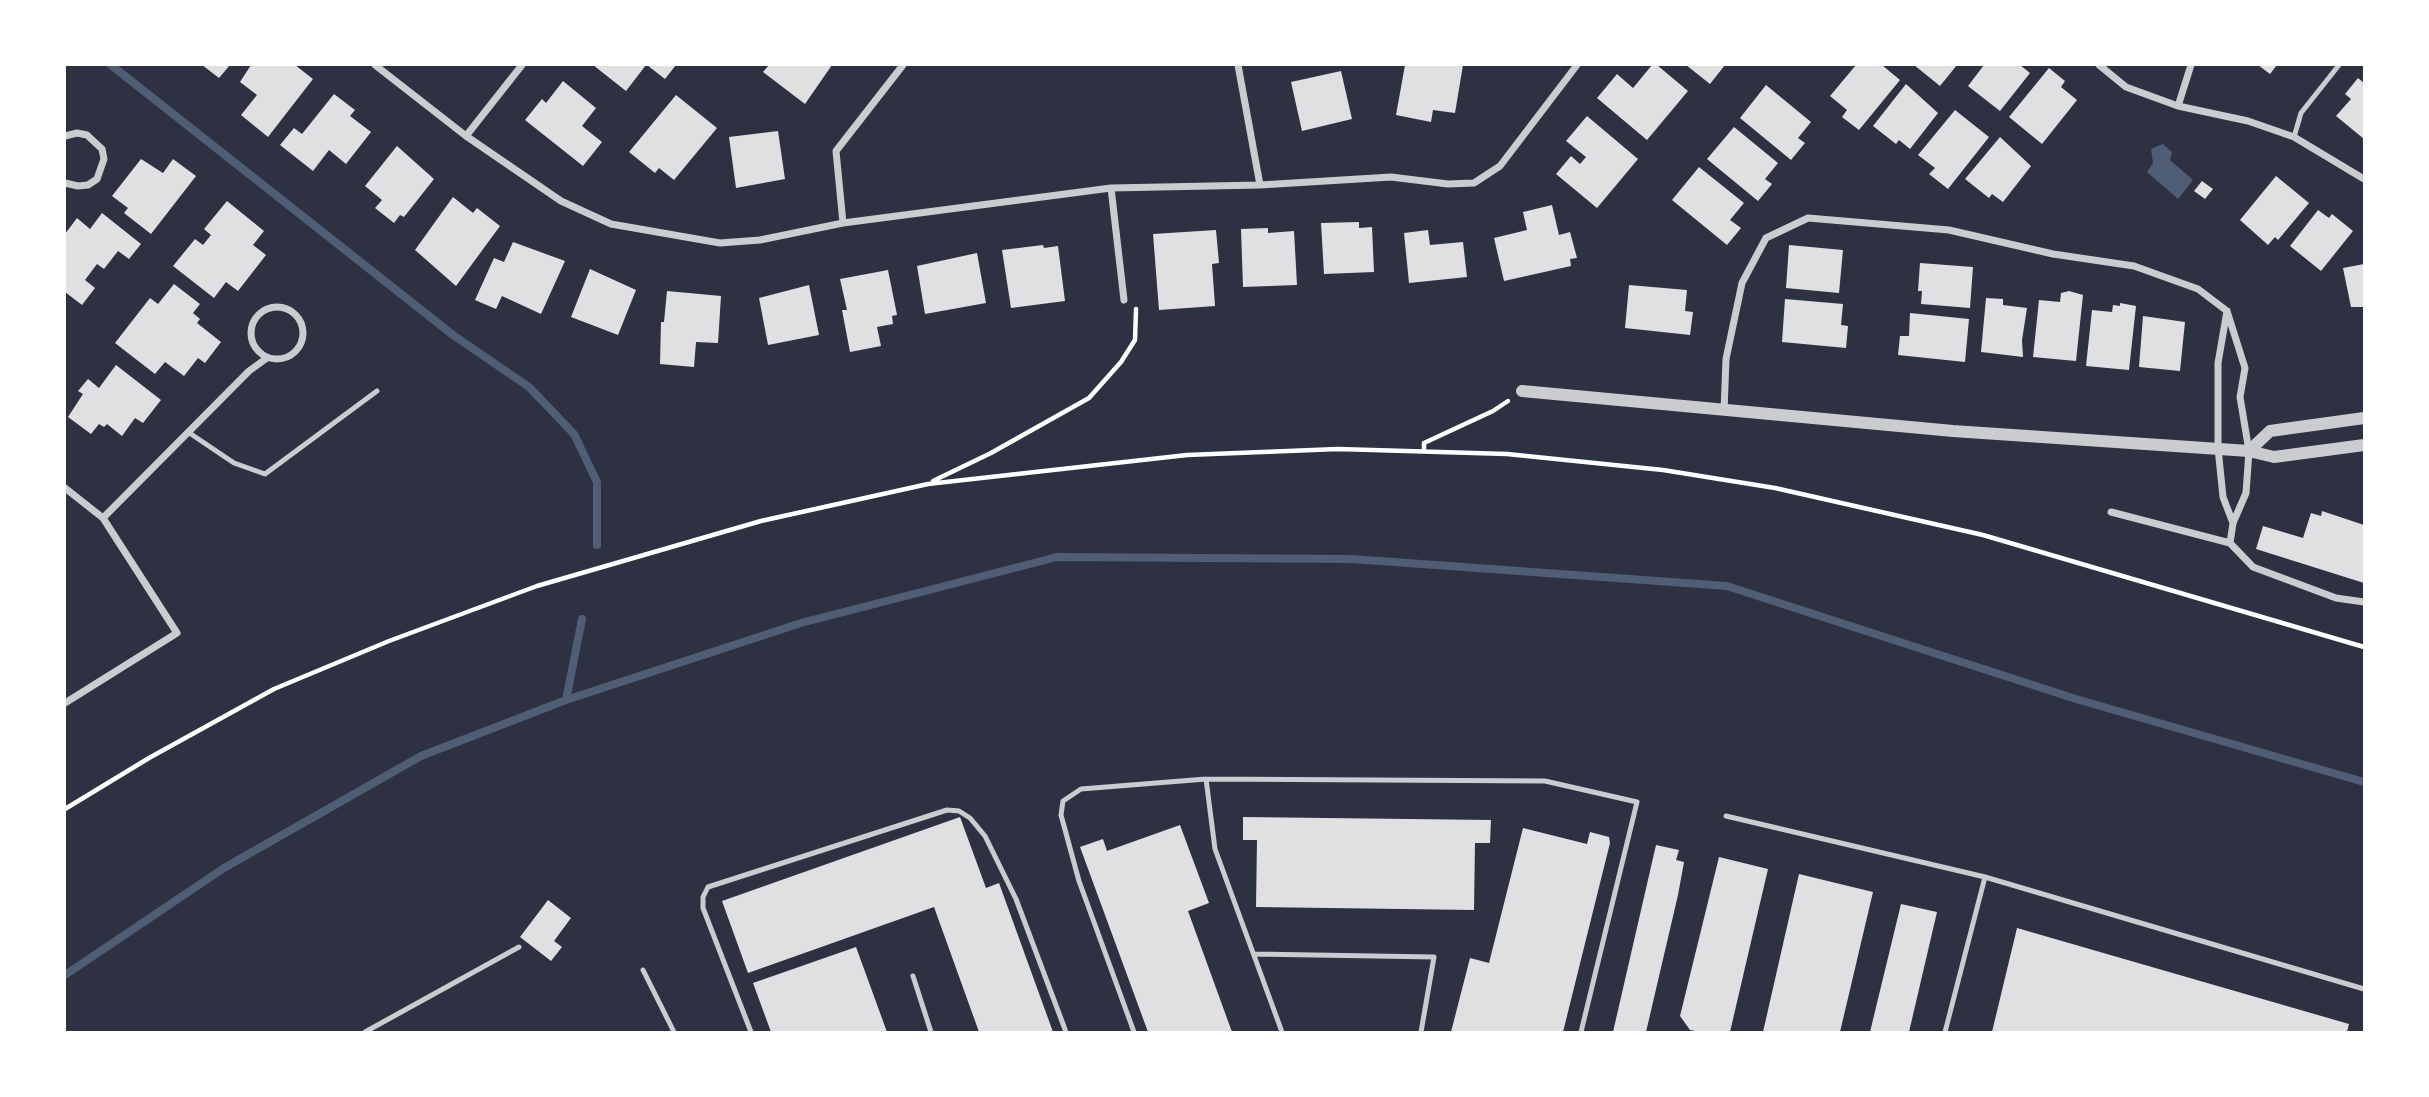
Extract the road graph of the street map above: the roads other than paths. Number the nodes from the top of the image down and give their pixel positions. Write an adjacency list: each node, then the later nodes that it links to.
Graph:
1 (375, 65): 11 (street)
2 (522, 65): 11 (street)
3 (903, 65): 17 (street)
4 (1238, 65): 15 (street)
5 (1577, 65): 15 (street)
6 (2099, 65): 9 (street)
7 (2191, 65): 9 (street)
8 (2339, 65): 12 (lane)
9 (2178, 106): 12 (street)
10 (65, 136): 14 (street)
11 (466, 136): 17 (street)
12 (2294, 137): 13 (street)
13 (2364, 179)
14 (66, 185)
15 (1261, 185): 16 (street)
16 (1111, 188): 17 (street); 18 (street)
17 (843, 223)
18 (1124, 300)
19 (2227, 311): 23 (street); 27 (street); 28 (street)
20 (267, 358): 20 (street); 25 (street)
21 (377, 391): 25 (lane)
22 (1522, 391): 23 (street)
23 (1724, 411): 27 (street)
24 (2364, 418): 28 (street)
25 (188, 432): 31 (street)
26 (2364, 445): 28 (street)
27 (2218, 448): 28 (street); 32 (street)
28 (2249, 451): 32 (street)
29 (65, 488): 31 (street)
30 (2111, 512): 33 (street)
31 (103, 518): 35 (street)
32 (2233, 523): 33 (street)
33 (2230, 543): 34 (street)
34 (2364, 602)
35 (65, 703)
36 (1206, 779): 40 (lane); 49 (lane); 52 (lane)
37 (1726, 816): 38 (lane)
38 (1984, 877): 43 (lane); 53 (lane)
39 (519, 947): 44 (lane)
40 (1254, 954): 50 (lane); 51 (lane)
41 (643, 970): 45 (lane)
42 (913, 976): 47 (lane)
43 (2364, 989)
44 (365, 1032)
45 (674, 1032)
46 (751, 1032): 48 (lane)
47 (931, 1032)
48 (1066, 1032)
49 (1134, 1032)
50 (1282, 1032)
51 (1421, 1032)
52 (1581, 1032)
53 (1945, 1032)

